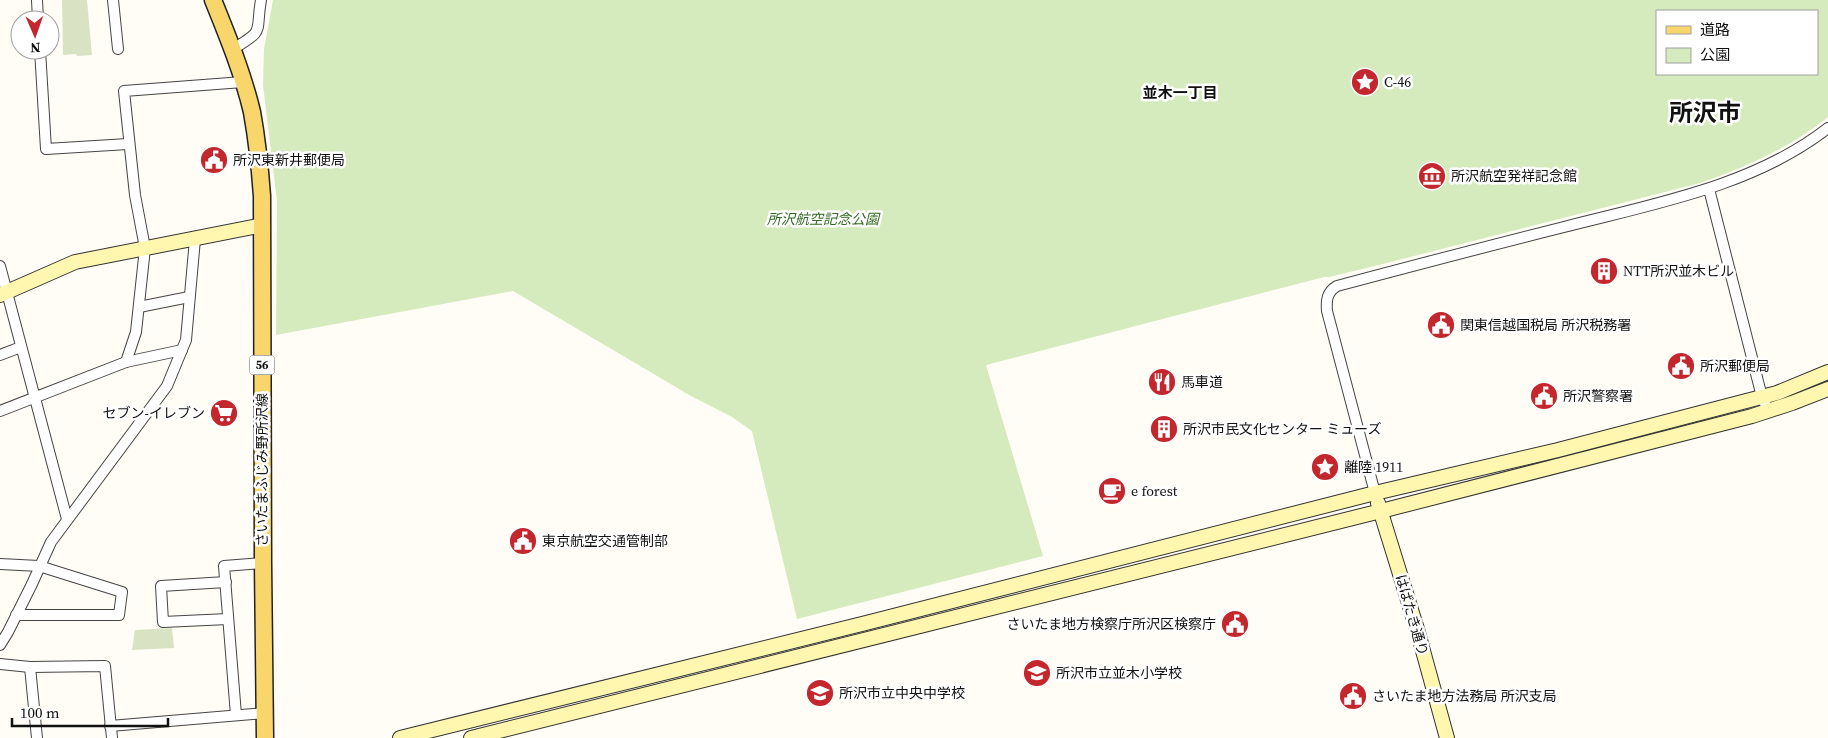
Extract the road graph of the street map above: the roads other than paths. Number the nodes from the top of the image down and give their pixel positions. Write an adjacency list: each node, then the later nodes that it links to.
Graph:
1 (113, 0): 5 (street)
2 (214, 0): 4 (main road, さいたまふじみ野所沢線 / 56)
3 (261, 0): 4 (street)
4 (233, 49): 7 (main road, さいたまふじみ野所沢線 / 56)
5 (118, 50)
6 (41, 60): 9 (street)
7 (243, 82): 9 (street); 11 (main road, さいたまふじみ野所沢線 / 56)
8 (1828, 128): 10 (street)
9 (128, 144): 13 (street)
10 (1709, 189): 25 (street); 27 (street)
11 (262, 224): 12 (street); 30 (main road, さいたまふじみ野所沢線 / 56)
12 (195, 239): 13 (street); 16 (street)
13 (145, 248): 15 (street); 17 (street)
14 (0, 266): 15 (street)
15 (4, 294): 18 (street)
16 (189, 297): 17 (street); 19 (street)
17 (139, 307): 21 (street)
18 (21, 347): 20 (street); 24 (street)
19 (182, 350): 21 (street); 29 (street)
20 (0, 355)
21 (126, 362): 24 (street)
22 (1828, 372): 25 (street)
23 (1828, 389): 25 (street)
24 (35, 397): 26 (street); 29 (street)
25 (1765, 403): 27 (street); 28 (street)
26 (0, 411)
27 (1375, 493): 28 (street, はばたき通り); 45 (street)
28 (1381, 511): 46 (street); 47 (street, はばたき通り)
29 (67, 519): 32 (street)
30 (263, 563): 33 (street); 39 (main road, さいたまふじみ野所沢線 / 56)
31 (0, 564): 32 (street)
32 (39, 566): 34 (street); 34 (street)
33 (226, 582): 35 (street); 35 (street)
34 (16, 615): 36 (street)
35 (228, 619): 40 (street)
36 (0, 645)
37 (0, 664): 38 (street)
38 (30, 668): 41 (street); 42 (street)
39 (264, 712): 40 (street); 44 (main road, さいたまふじみ野所沢線 / 56)
40 (236, 715): 41 (street)
41 (110, 726): 43 (street)
42 (37, 738)
43 (112, 738)
44 (265, 738)
45 (400, 738)
46 (471, 738)
47 (1447, 738)

